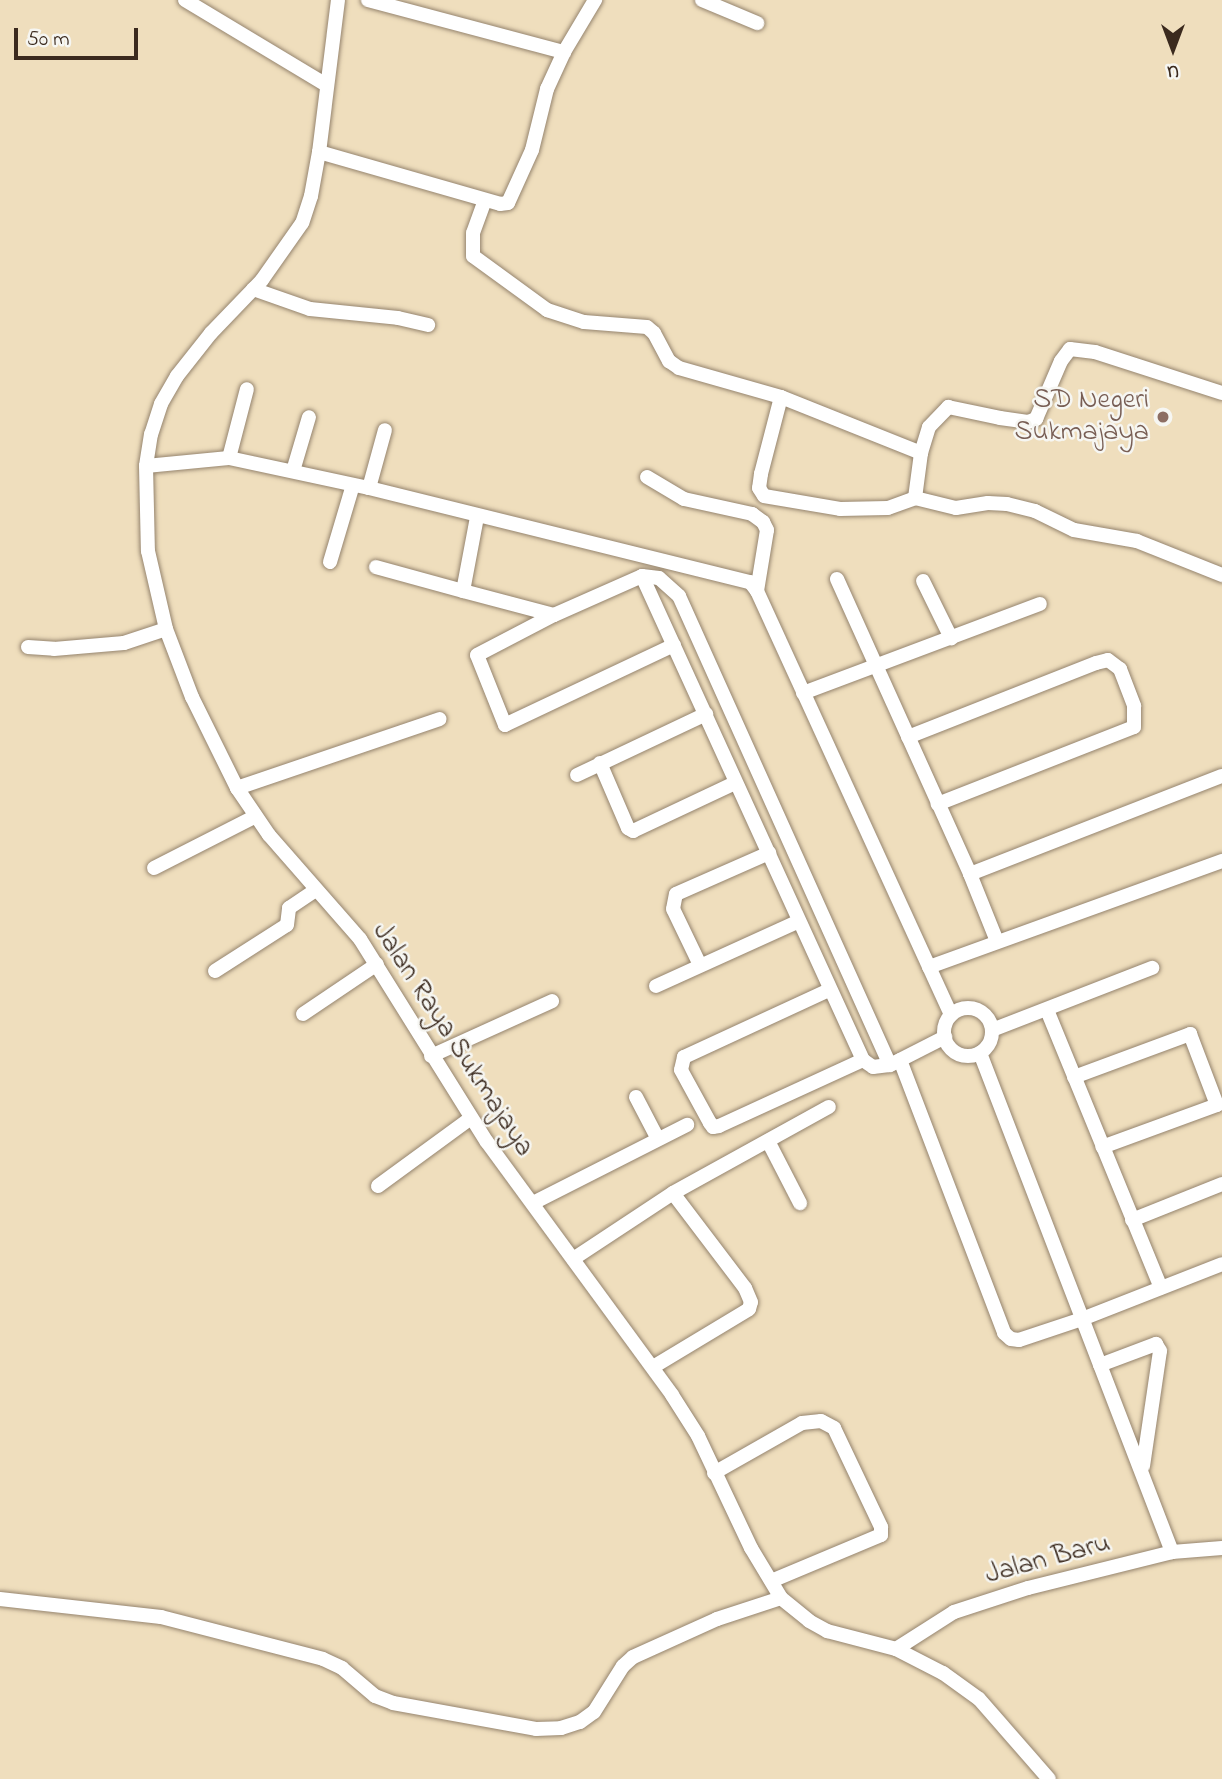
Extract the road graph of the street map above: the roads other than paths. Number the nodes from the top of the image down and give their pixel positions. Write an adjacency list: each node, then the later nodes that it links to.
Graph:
1 (185, 0): 8 (street)
2 (338, 0): 8 (street, Jalan Raya Sukmajaya)
3 (368, 0): 7 (street)
4 (595, 0): 7 (street)
5 (702, 0): 6 (street)
6 (757, 23)
7 (564, 52): 10 (street)
8 (325, 84): 9 (street, Jalan Raya Sukmajaya)
9 (319, 152): 10 (street); 11 (street, Jalan Raya Sukmajaya)
10 (485, 200): 15 (street)
11 (253, 289): 12 (street); 20 (street, Jalan Raya Sukmajaya)
12 (428, 325)
13 (247, 389): 19 (street)
14 (1222, 393): 18 (street)
15 (780, 397): 18 (street); 25 (street)
16 (309, 417): 21 (street)
17 (385, 430): 24 (street)
18 (921, 453): 25 (street)
19 (229, 458): 20 (street); 21 (street)
20 (146, 467): 37 (street, Jalan Raya Sukmajaya)
21 (293, 471): 23 (street)
22 (648, 477): 34 (street)
23 (353, 485): 24 (street); 27 (street)
24 (369, 488): 26 (street)
25 (915, 498): 29 (street)
26 (477, 517): 33 (street); 34 (street)
27 (330, 562)
28 (376, 567): 33 (street)
29 (1222, 575)
30 (642, 576): 36 (street); 39 (street); 76 (street)
31 (837, 579): 41 (street)
32 (923, 581): 38 (street)
33 (463, 591): 36 (street)
34 (757, 591): 42 (street)
35 (1040, 604): 38 (street)
36 (554, 615): 39 (street)
37 (166, 629): 40 (street); 50 (street, Jalan Raya Sukmajaya)
38 (951, 638): 41 (street)
39 (674, 645): 43 (street)
40 (28, 647)
41 (878, 665): 42 (street); 45 (street)
42 (803, 693): 62 (street)
43 (706, 714): 46 (street); 49 (street)
44 (440, 719): 50 (street)
45 (908, 737): 51 (street); 51 (street)
46 (600, 764): 47 (street); 49 (street)
47 (577, 775)
48 (1222, 776): 56 (street)
49 (735, 782): 53 (street)
50 (237, 788): 52 (street, Jalan Raya Sukmajaya)
51 (938, 804): 56 (street)
52 (256, 816): 55 (street); 57 (street, Jalan Raya Sukmajaya)
53 (769, 853): 58 (street); 61 (street)
54 (1222, 861): 59 (street)
55 (154, 869)
56 (970, 874): 59 (street)
57 (314, 891): 60 (street, Jalan Raya Sukmajaya); 64 (street)
58 (799, 920): 61 (street); 66 (street)
59 (998, 942): 62 (street)
60 (377, 964): 69 (street); 74 (street, Jalan Raya Sukmajaya)
61 (700, 965): 65 (street)
62 (929, 967): 70 (street)
63 (1152, 968): 68 (street)
64 (215, 971)
65 (656, 986)
66 (829, 990): 75 (street); 75 (street)
67 (552, 1001): 74 (street)
68 (1047, 1010): 71 (street); 77 (street)
69 (303, 1014)
70 (951, 1015): 71 (street); 72 (street)
71 (992, 1030): 73 (street)
72 (945, 1037): 73 (street); 76 (street)
73 (980, 1053): 94 (street)
74 (431, 1056): 80 (street, Jalan Raya Sukmajaya)
75 (863, 1060): 76 (street)
76 (895, 1063): 94 (street)
77 (1074, 1077): 84 (street); 84 (street)
78 (636, 1097): 82 (street)
79 (829, 1107): 83 (street)
80 (471, 1118): 86 (street); 88 (street, Jalan Raya Sukmajaya)
81 (687, 1125): 82 (street)
82 (659, 1139): 88 (street)
83 (768, 1141): 87 (street); 89 (street)
84 (1102, 1147): 90 (street)
85 (1222, 1184): 90 (street)
86 (379, 1186)
87 (673, 1192): 91 (street); 96 (street)
88 (533, 1203): 91 (street, Jalan Raya Sukmajaya)
89 (800, 1203)
90 (1132, 1220): 93 (street)
91 (573, 1259): 96 (street, Jalan Raya Sukmajaya)
92 (1222, 1264): 93 (street)
93 (1161, 1288): 94 (street)
94 (1082, 1319): 95 (street)
95 (1100, 1365): 97 (street); 97 (street)
96 (653, 1367): 98 (street, Jalan Raya Sukmajaya)
97 (1143, 1469): 100 (street)
98 (714, 1473): 101 (street, Jalan Raya Sukmajaya); 101 (street)
99 (1222, 1548): 100 (street, Jalan Baru)
100 (1172, 1552): 104 (street, Jalan Baru)
101 (771, 1581): 102 (street, Jalan Raya Sukmajaya)
102 (781, 1598): 103 (street); 104 (street, Jalan Raya Sukmajaya)
103 (0, 1599)
104 (896, 1649): 105 (street, Jalan Raya Sukmajaya)
105 (1049, 1779)

